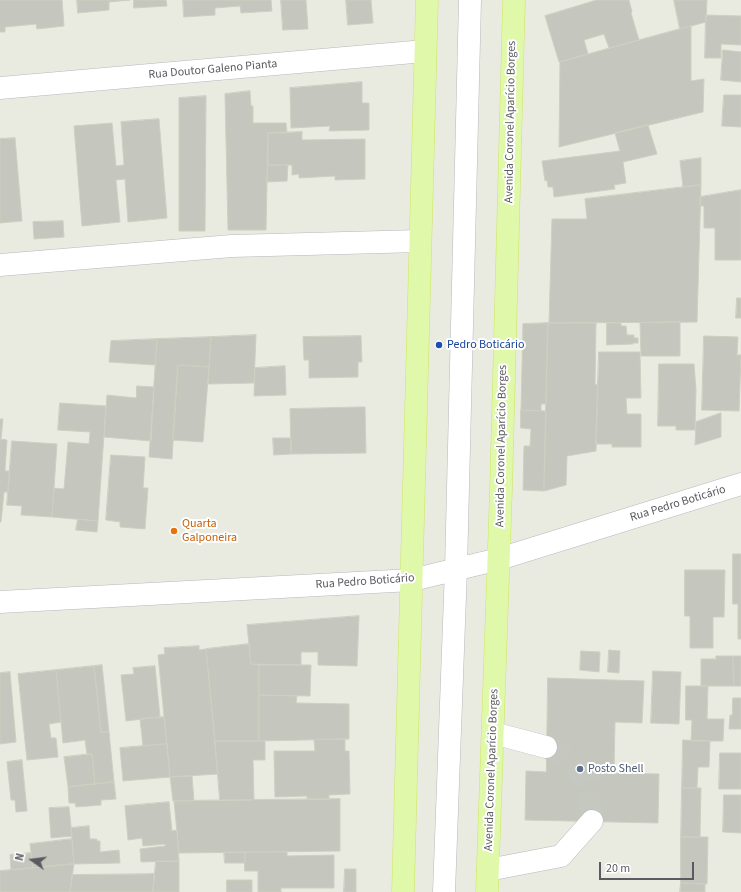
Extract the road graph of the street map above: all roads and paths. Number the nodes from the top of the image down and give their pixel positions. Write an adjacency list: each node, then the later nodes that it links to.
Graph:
1 (426, 0): 4 (main road)
2 (470, 0): 10 (street)
3 (514, 0): 9 (main road, Avenida Coronel Aparício Borges)
4 (425, 51): 5 (street, Rua Doutor Galeno Pianta); 6 (main road)
5 (0, 88)
6 (420, 241): 7 (street); 11 (main road)
7 (0, 265)
8 (741, 484): 9 (street, Rua Pedro Boticário)
9 (499, 559): 10 (street, Rua Pedro Boticário); 13 (main road, Avenida Coronel Aparício Borges)
10 (456, 569): 11 (street, Rua Pedro Boticário); 18 (street)
11 (412, 580): 12 (street, Rua Pedro Boticário); 17 (main road)
12 (0, 602)
13 (493, 733): 14 (street); 16 (main road, Avenida Coronel Aparício Borges)
14 (546, 747)
15 (592, 821): 16 (street)
16 (488, 870): 19 (main road, Avenida Coronel Aparício Borges)
17 (403, 892)
18 (444, 892)
19 (487, 892)

